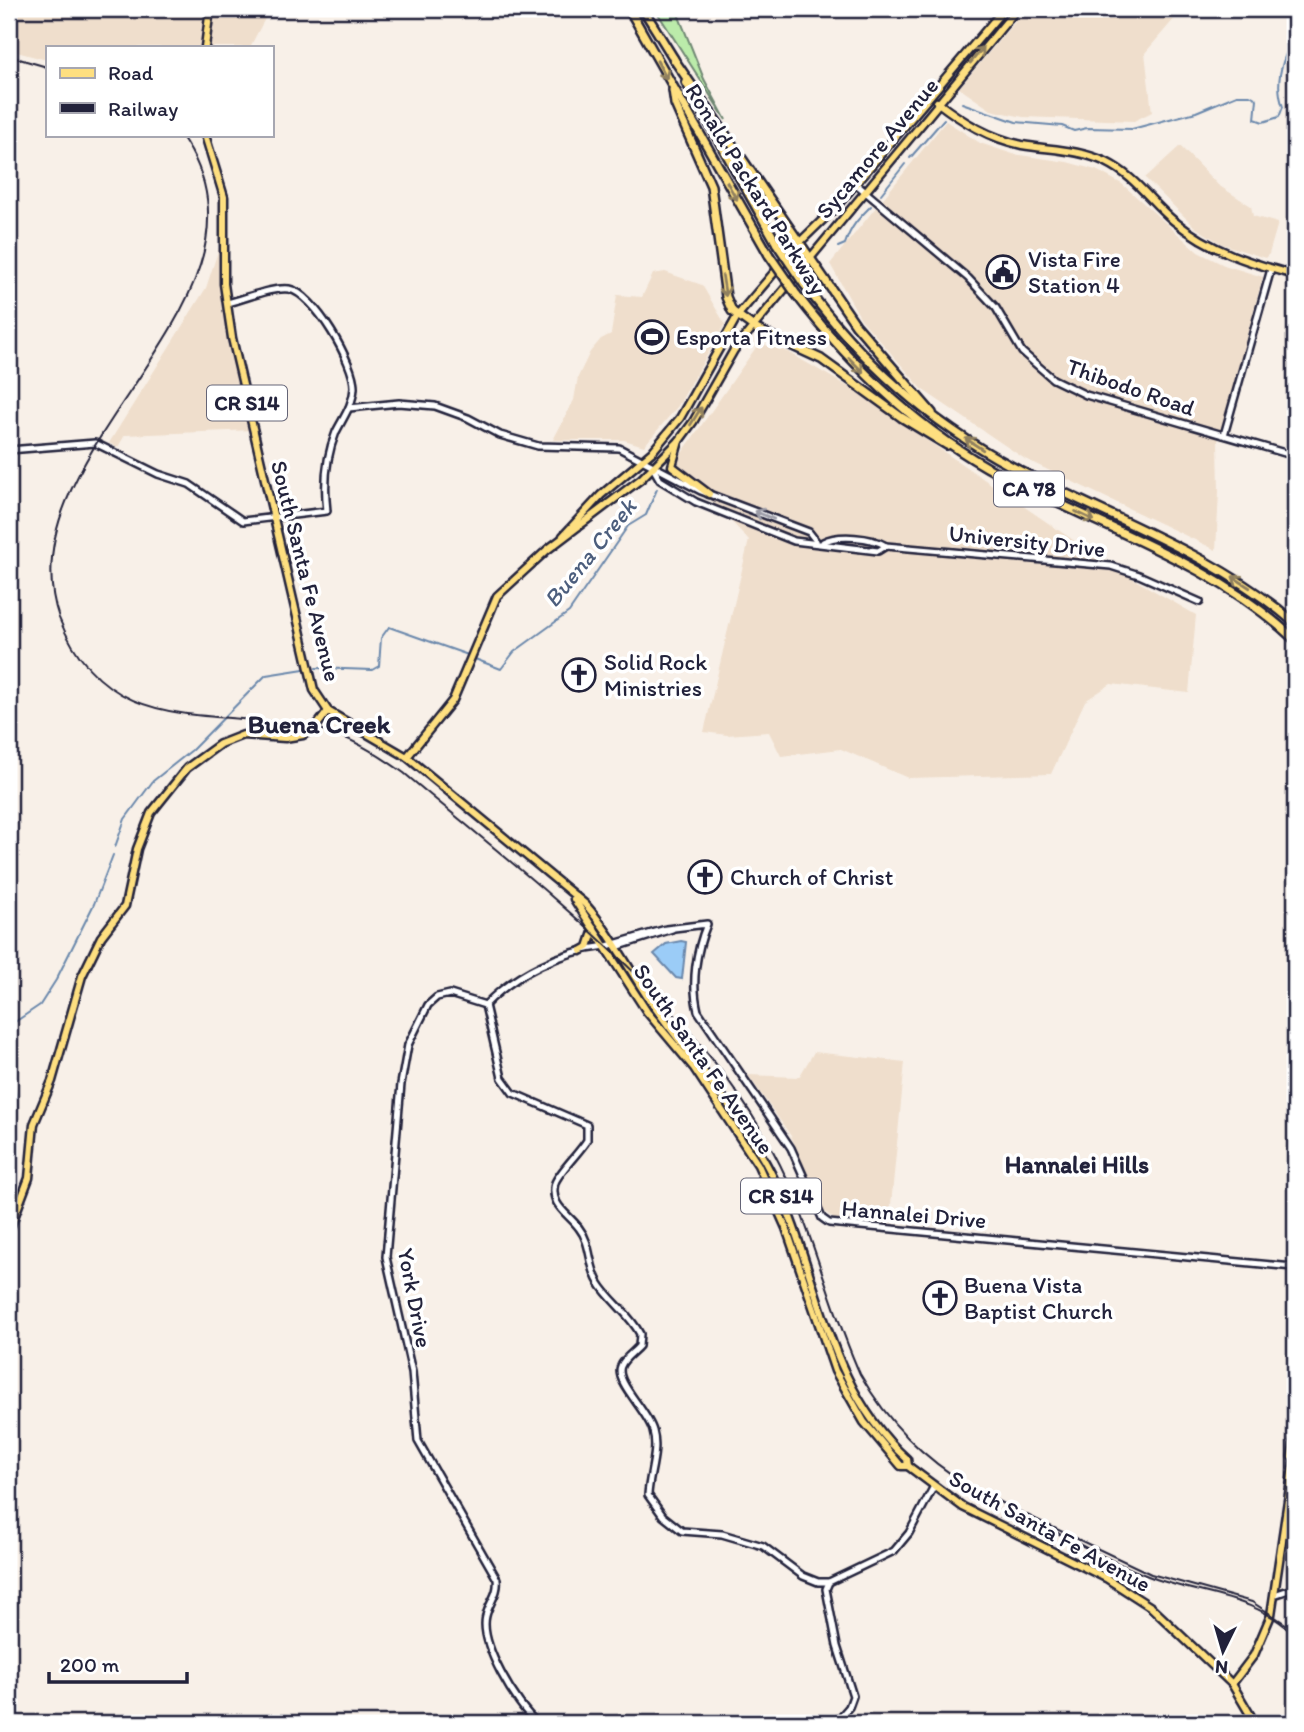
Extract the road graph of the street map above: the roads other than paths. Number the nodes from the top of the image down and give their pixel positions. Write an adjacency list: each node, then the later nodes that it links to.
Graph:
1 (210, 9): 6 (main road)
2 (629, 9): 8 (highway, Ronald Packard Parkway / CA 78, one-way to 8)
3 (643, 9): 7 (highway, Ronald Packard Parkway / CA 78)
4 (1004, 9): 9 (main road, Sycamore Avenue)
5 (1017, 9): 10 (main road, Sycamore Avenue, one-way to 5)
6 (205, 46)
7 (673, 58): 14 (highway); 22 (highway, Ronald Packard Parkway / CA 78, bridge)
8 (673, 90): 19 (highway, one-way to 19); 29 (highway, Ronald Packard Parkway / CA 78, one-way to 29, bridge)
9 (930, 96): 10 (main road); 12 (main road, Sycamore Avenue)
10 (938, 102): 13 (main road, Sycamore Avenue); 16 (main road)
11 (205, 136): 18 (main road, South Santa Fe Avenue / CR S14)
12 (856, 184): 13 (street, Thibodo Road); 14 (main road, Sycamore Avenue)
13 (864, 190): 15 (main road, Sycamore Avenue); 23 (street, Thibodo Road)
14 (800, 242): 15 (highway); 19 (main road, Sycamore Avenue)
15 (810, 256): 20 (main road, Sycamore Avenue); 22 (highway)
16 (1271, 269): 17 (main road); 23 (street)
17 (1295, 275)
18 (227, 303): 21 (street); 31 (main road, South Santa Fe Avenue / CR S14)
19 (738, 315): 20 (highway); 27 (main road, Sycamore Avenue)
20 (753, 326): 24 (main road, Sycamore Avenue, one-way to 20); 29 (highway)
21 (349, 408): 27 (street, University Drive); 31 (street)
22 (936, 418): 36 (highway, Ronald Packard Parkway / CA 78, one-way to 22)
23 (1224, 435): 26 (street, Thibodo Road)
24 (679, 441): 28 (main road, Sycamore Avenue); 30 (main road)
25 (9, 450): 31 (street)
26 (1295, 456)
27 (642, 460): 28 (street, University Drive); 32 (main road, Sycamore Avenue)
28 (653, 468): 30 (street, University Drive); 32 (main road, Sycamore Avenue); 33 (street, University Drive)
29 (989, 468): 37 (highway, Ronald Packard Parkway / CA 78, one-way to 37)
30 (709, 494): 33 (street, University Drive, one-way to 30)
31 (274, 519): 38 (main road, South Santa Fe Avenue / CR S14)
32 (560, 540): 39 (main road)
33 (819, 541): 34 (street, University Drive); 34 (street, University Drive)
34 (886, 547): 35 (street, University Drive)
35 (1200, 602)
36 (1295, 623)
37 (1295, 640)
38 (328, 711): 39 (main road, South Santa Fe Avenue / CR S14); 45 (main road)
39 (407, 757): 40 (main road, South Santa Fe Avenue / CR S14)
40 (573, 897): 41 (main road, South Santa Fe Avenue / CR S14); 42 (main road, South Santa Fe Avenue / CR S14)
41 (594, 929): 42 (main road, South Santa Fe Avenue / CR S14); 43 (main road)
42 (612, 945): 43 (street); 46 (street, Hannalei Drive); 49 (main road, South Santa Fe Avenue / CR S14); 49 (main road, South Santa Fe Avenue / CR S14)
43 (581, 951): 44 (street)
44 (485, 1005): 52 (street); 56 (street, York Drive)
45 (9, 1231)
46 (1295, 1419): 47 (street)
47 (1294, 1436): 50 (main road)
48 (1295, 1453): 50 (main road)
49 (908, 1466): 51 (main road, South Santa Fe Avenue / CR S14)
50 (1293, 1470): 54 (main road)
51 (933, 1488): 52 (street); 55 (main road, South Santa Fe Avenue / CR S14)
52 (830, 1582): 57 (street)
53 (1295, 1588): 54 (street)
54 (1274, 1595): 55 (main road)
55 (1232, 1684): 58 (main road, South Santa Fe Avenue / CR S14)
56 (537, 1723)
57 (835, 1723)
58 (1255, 1723)

